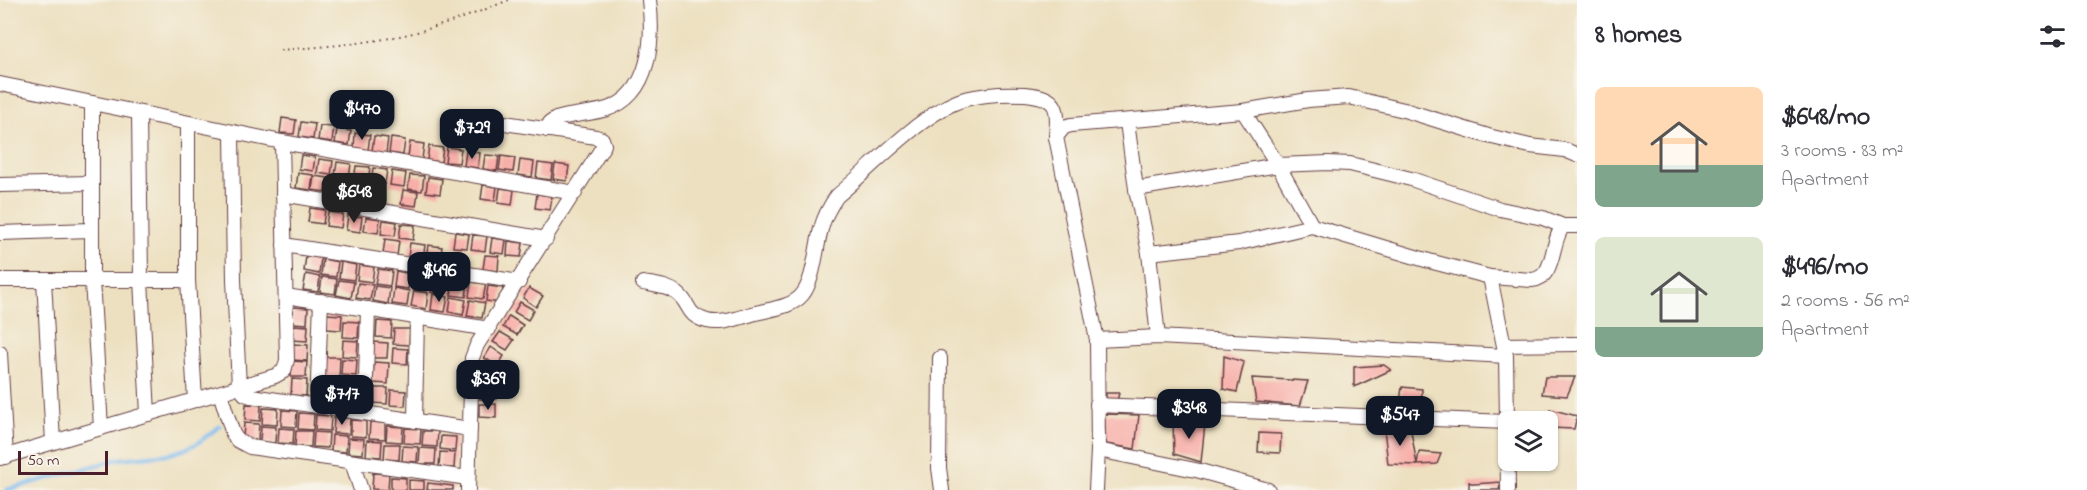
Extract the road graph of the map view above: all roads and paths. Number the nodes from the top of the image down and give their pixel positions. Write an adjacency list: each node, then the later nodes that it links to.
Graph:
1 (509, 0): 3 (path)
2 (649, 0): 11 (street)
3 (280, 50)
4 (0, 84): 5 (street)
5 (92, 103): 7 (street); 17 (street)
6 (1243, 111): 9 (street); 15 (street); 16 (street)
7 (139, 112): 10 (street); 33 (street)
8 (485, 120): 11 (street)
9 (1127, 122): 13 (street); 19 (street)
10 (188, 123): 12 (street); 34 (street)
11 (547, 129): 20 (street)
12 (232, 132): 14 (street); 48 (street)
13 (1056, 137): 36 (street); 43 (street)
14 (282, 142): 20 (street); 21 (street)
15 (1577, 155)
16 (1278, 165): 19 (street); 22 (street); 23 (street)
17 (91, 183): 18 (street); 24 (street)
18 (0, 185)
19 (1136, 189): 28 (street)
20 (575, 193): 26 (street)
21 (283, 194): 26 (street); 27 (street)
22 (1312, 226): 28 (street); 29 (street)
23 (1570, 226): 29 (street)
24 (91, 230): 25 (street); 32 (street)
25 (0, 233)
26 (546, 239): 35 (street)
27 (284, 245): 35 (street); 37 (street)
28 (1149, 253): 42 (street)
29 (1490, 277): 45 (street)
30 (0, 280): 31 (street)
31 (44, 280): 32 (street); 60 (street)
32 (92, 280): 33 (street); 58 (street)
33 (141, 280): 34 (street); 55 (street)
34 (188, 280): 50 (street)
35 (519, 282): 41 (street)
36 (643, 283)
37 (286, 296): 38 (street); 48 (street)
38 (321, 301): 39 (street); 52 (street)
39 (368, 309): 40 (street); 54 (street)
40 (417, 317): 41 (street); 56 (street)
41 (489, 329): 59 (street)
42 (1158, 337): 43 (street); 45 (street)
43 (1097, 340): 51 (street)
44 (1577, 345): 45 (street)
45 (1505, 350): 53 (street)
46 (0, 354): 62 (street)
47 (940, 358): 67 (street)
48 (239, 387): 49 (street); 52 (street)
49 (220, 393): 50 (street); 63 (street)
50 (195, 400): 55 (street)
51 (1097, 405): 57 (street); 61 (street)
52 (317, 406): 54 (street)
53 (1507, 411)
54 (365, 413): 56 (street)
55 (148, 414): 58 (street)
56 (416, 421): 59 (street)
57 (1498, 422)
58 (100, 428): 60 (street)
59 (470, 429): 65 (street)
60 (53, 442): 62 (street)
61 (1098, 450): 68 (street); 69 (street)
62 (3, 458)
63 (351, 462): 65 (street); 66 (street)
64 (1508, 471): 70 (street)
65 (468, 484)
66 (361, 490)
67 (942, 490)
68 (1097, 490)
69 (1268, 490)
70 (1509, 490)

